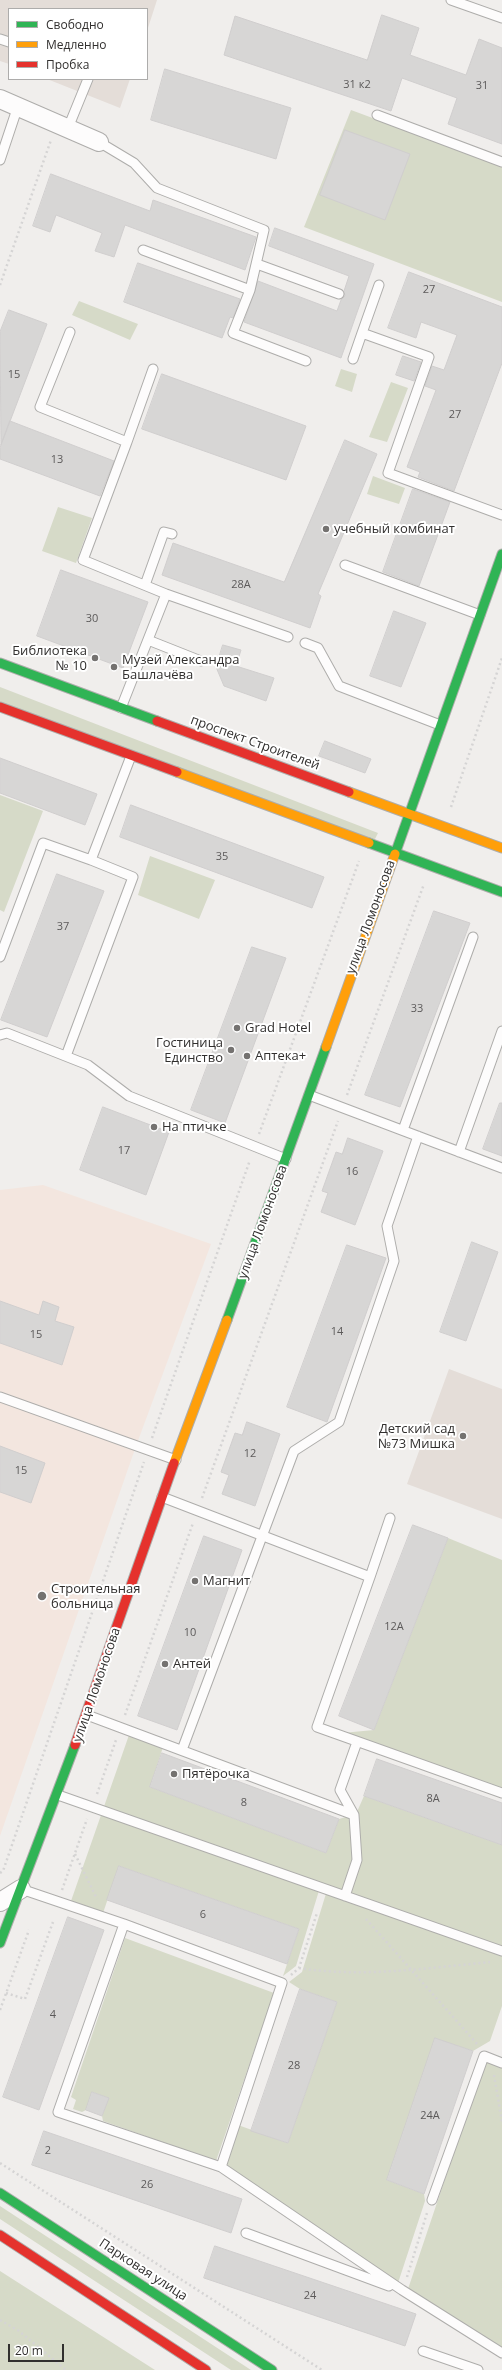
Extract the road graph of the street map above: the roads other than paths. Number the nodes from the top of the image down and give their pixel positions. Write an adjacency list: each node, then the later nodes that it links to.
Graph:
1 (451, 0): 2 (lane)
2 (502, 18)
3 (87, 80): 7 (lane)
4 (0, 99): 5 (street)
5 (18, 106): 7 (street); 9 (lane)
6 (377, 115): 10 (lane)
7 (62, 125): 8 (street)
8 (99, 142): 12 (lane)
9 (0, 160)
10 (502, 162)
11 (142, 250): 14 (lane)
12 (257, 264): 14 (lane); 15 (lane)
13 (379, 285): 17 (lane)
14 (250, 290): 19 (lane)
15 (339, 294)
16 (70, 332): 21 (lane)
17 (362, 333): 18 (lane); 22 (lane)
18 (352, 359)
19 (306, 361)
20 (154, 369): 21 (lane)
21 (127, 442): 26 (lane)
22 (502, 515)
23 (172, 534): 26 (lane)
24 (502, 554): 28 (main road, улица Ломоносова)
25 (345, 565): 28 (lane)
26 (144, 585): 27 (lane)
27 (166, 594): 29 (lane); 30 (lane)
28 (480, 616): 36 (main road, улица Ломоносова)
29 (288, 637)
30 (148, 640): 32 (lane); 35 (lane)
31 (305, 643): 36 (lane)
32 (201, 661)
33 (0, 663): 35 (main road, проспект Строителей)
34 (0, 708): 37 (main road)
35 (121, 708): 38 (main road, проспект Строителей)
36 (440, 725): 38 (main road, улица Ломоносова)
37 (132, 756): 40 (main road); 41 (lane)
38 (409, 813): 39 (main road, проспект Строителей); 40 (main road, улица Ломоносова)
39 (502, 848)
40 (394, 852): 42 (main road); 48 (main road, улица Ломоносова)
41 (91, 860): 44 (lane); 47 (lane)
42 (502, 892)
43 (473, 937): 49 (lane)
44 (0, 957)
45 (502, 1031): 51 (lane)
46 (0, 1035): 47 (lane)
47 (66, 1056): 52 (lane)
48 (308, 1095): 49 (lane); 52 (main road, улица Ломоносова)
49 (403, 1130): 50 (lane)
50 (418, 1136): 51 (lane); 58 (lane)
51 (459, 1152): 53 (lane)
52 (286, 1159): 55 (main road, улица Ломоносова)
53 (502, 1168)
54 (0, 1397): 55 (lane)
55 (176, 1460): 56 (main road, улица Ломоносова)
56 (162, 1496): 58 (lane); 60 (main road, улица Ломоносова)
57 (390, 1518): 59 (lane)
58 (261, 1535): 59 (lane); 62 (lane)
59 (370, 1578): 61 (lane)
60 (87, 1715): 62 (lane); 64 (main road, улица Ломоносова)
61 (357, 1742): 63 (lane); 65 (lane)
62 (182, 1750): 65 (lane)
63 (502, 1793)
64 (58, 1795): 66 (main road, улица Ломоносова); 67 (lane)
65 (354, 1815): 67 (lane)
66 (21, 1889): 68 (street); 69 (lane); 70 (main road, улица Ломоносова)
67 (345, 1896): 71 (lane)
68 (0, 1902)
69 (124, 1924): 73 (lane); 73 (lane)
70 (0, 1943)
71 (502, 1951)
72 (502, 2063): 75 (lane)
73 (221, 2168): 78 (lane)
74 (0, 2193): 82 (main road, Парковая улица)
75 (432, 2200)
76 (246, 2233): 78 (lane)
77 (0, 2235): 81 (main road)
78 (402, 2290): 80 (lane)
79 (422, 2351): 83 (lane)
80 (502, 2353)
81 (206, 2370)
82 (272, 2370)
83 (478, 2370)

